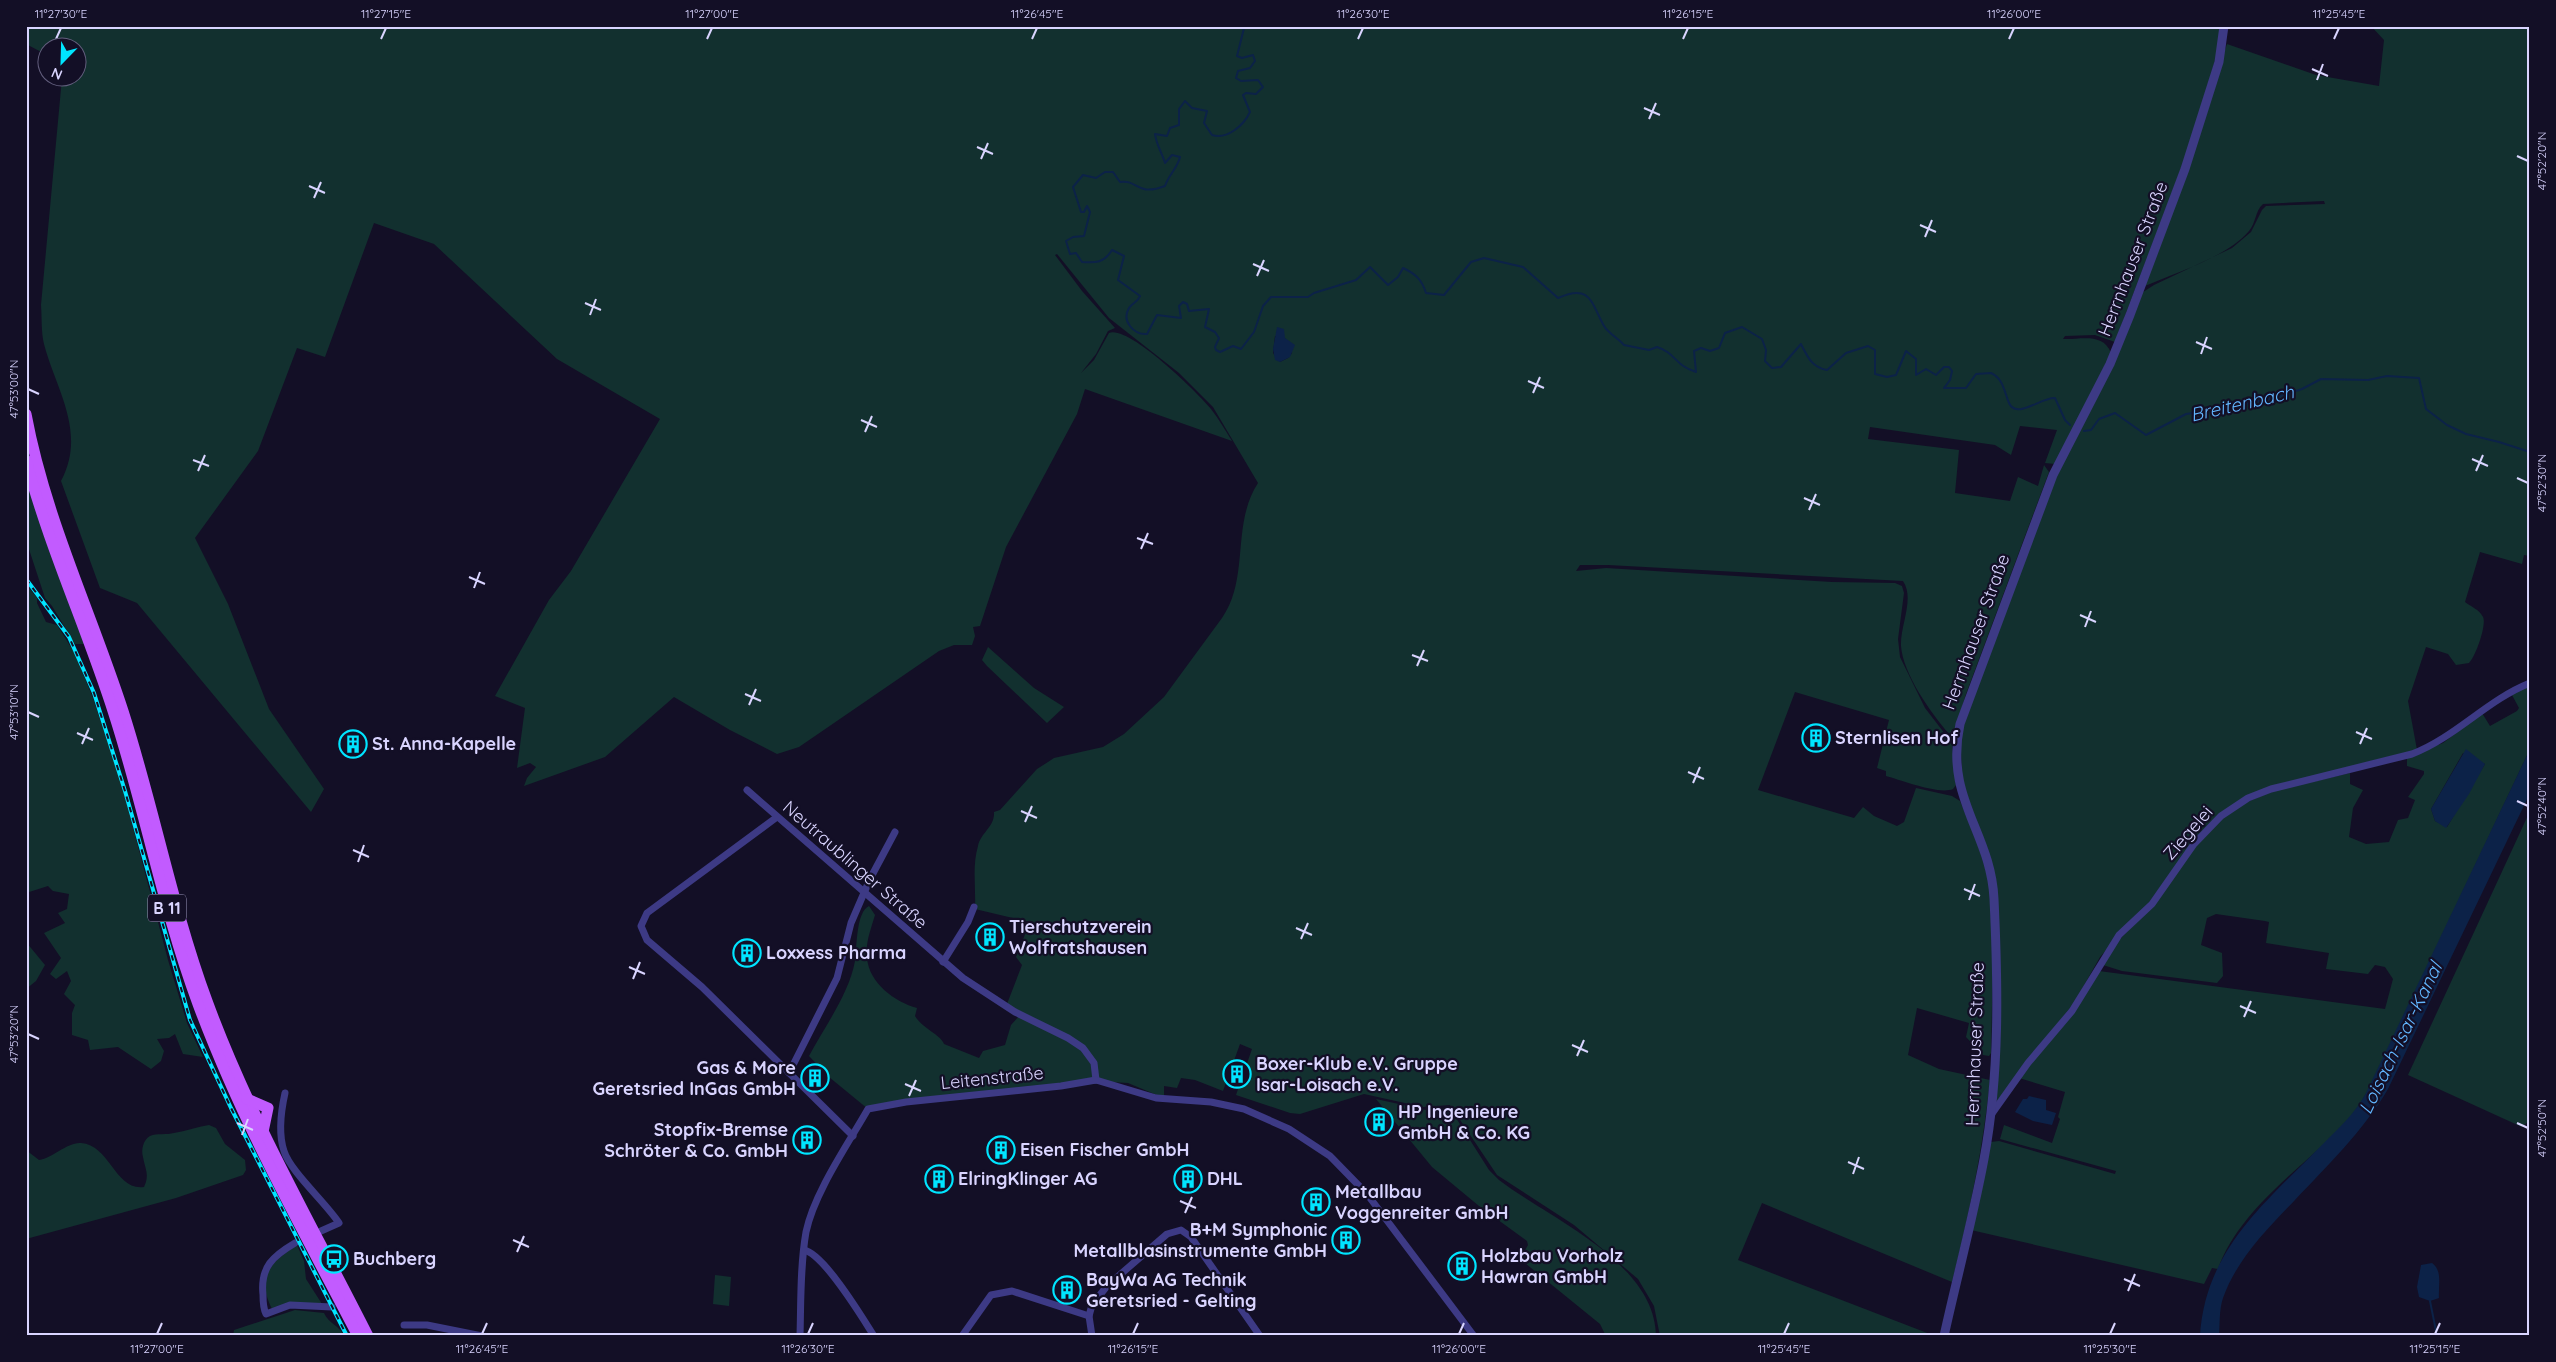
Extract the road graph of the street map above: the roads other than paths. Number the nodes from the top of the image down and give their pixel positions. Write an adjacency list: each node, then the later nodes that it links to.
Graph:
1 (2224, 26): 17 (street, Herrnhauser Straße)
2 (26, 414): 14 (main road, B 11)
3 (26, 460): 23 (main road, B 11)
4 (2530, 683): 17 (street, Ziegelei)
5 (747, 790): 6 (street, Neutraublinger Straße)
6 (777, 817): 8 (street, Neutraublinger Straße); 11 (street)
7 (895, 832): 8 (street)
8 (864, 892): 10 (street, Neutraublinger Straße); 11 (street)
9 (974, 907): 10 (street)
10 (943, 962): 12 (street)
11 (789, 1073): 19 (street)
12 (1096, 1080): 19 (street, Leitenstraße); 36 (street, Leitenstraße)
13 (284, 1093): 15 (street)
14 (247, 1099): 16 (main road); 18 (main road, B 11)
15 (282, 1106): 16 (street); 20 (street)
16 (268, 1108): 18 (main road)
17 (1990, 1115): 37 (street, Herrnhauser Straße)
18 (263, 1132): 29 (main road, B 11)
19 (853, 1136): 22 (street, Leitenstraße)
20 (321, 1231)
21 (295, 1243): 24 (street)
22 (804, 1250): 31 (street, Leitenstraße); 32 (street)
23 (336, 1294): 24 (main road); 26 (main road, B 11)
24 (332, 1307): 26 (main road)
25 (1089, 1316): 33 (street); 34 (street); 35 (street)
26 (348, 1317): 28 (main road, B 11)
27 (404, 1326): 30 (street)
28 (358, 1336)
29 (368, 1336)
30 (482, 1336)
31 (800, 1336)
32 (874, 1336)
33 (962, 1336)
34 (1092, 1336)
35 (1260, 1336)
36 (1474, 1336)
37 (1944, 1336)

